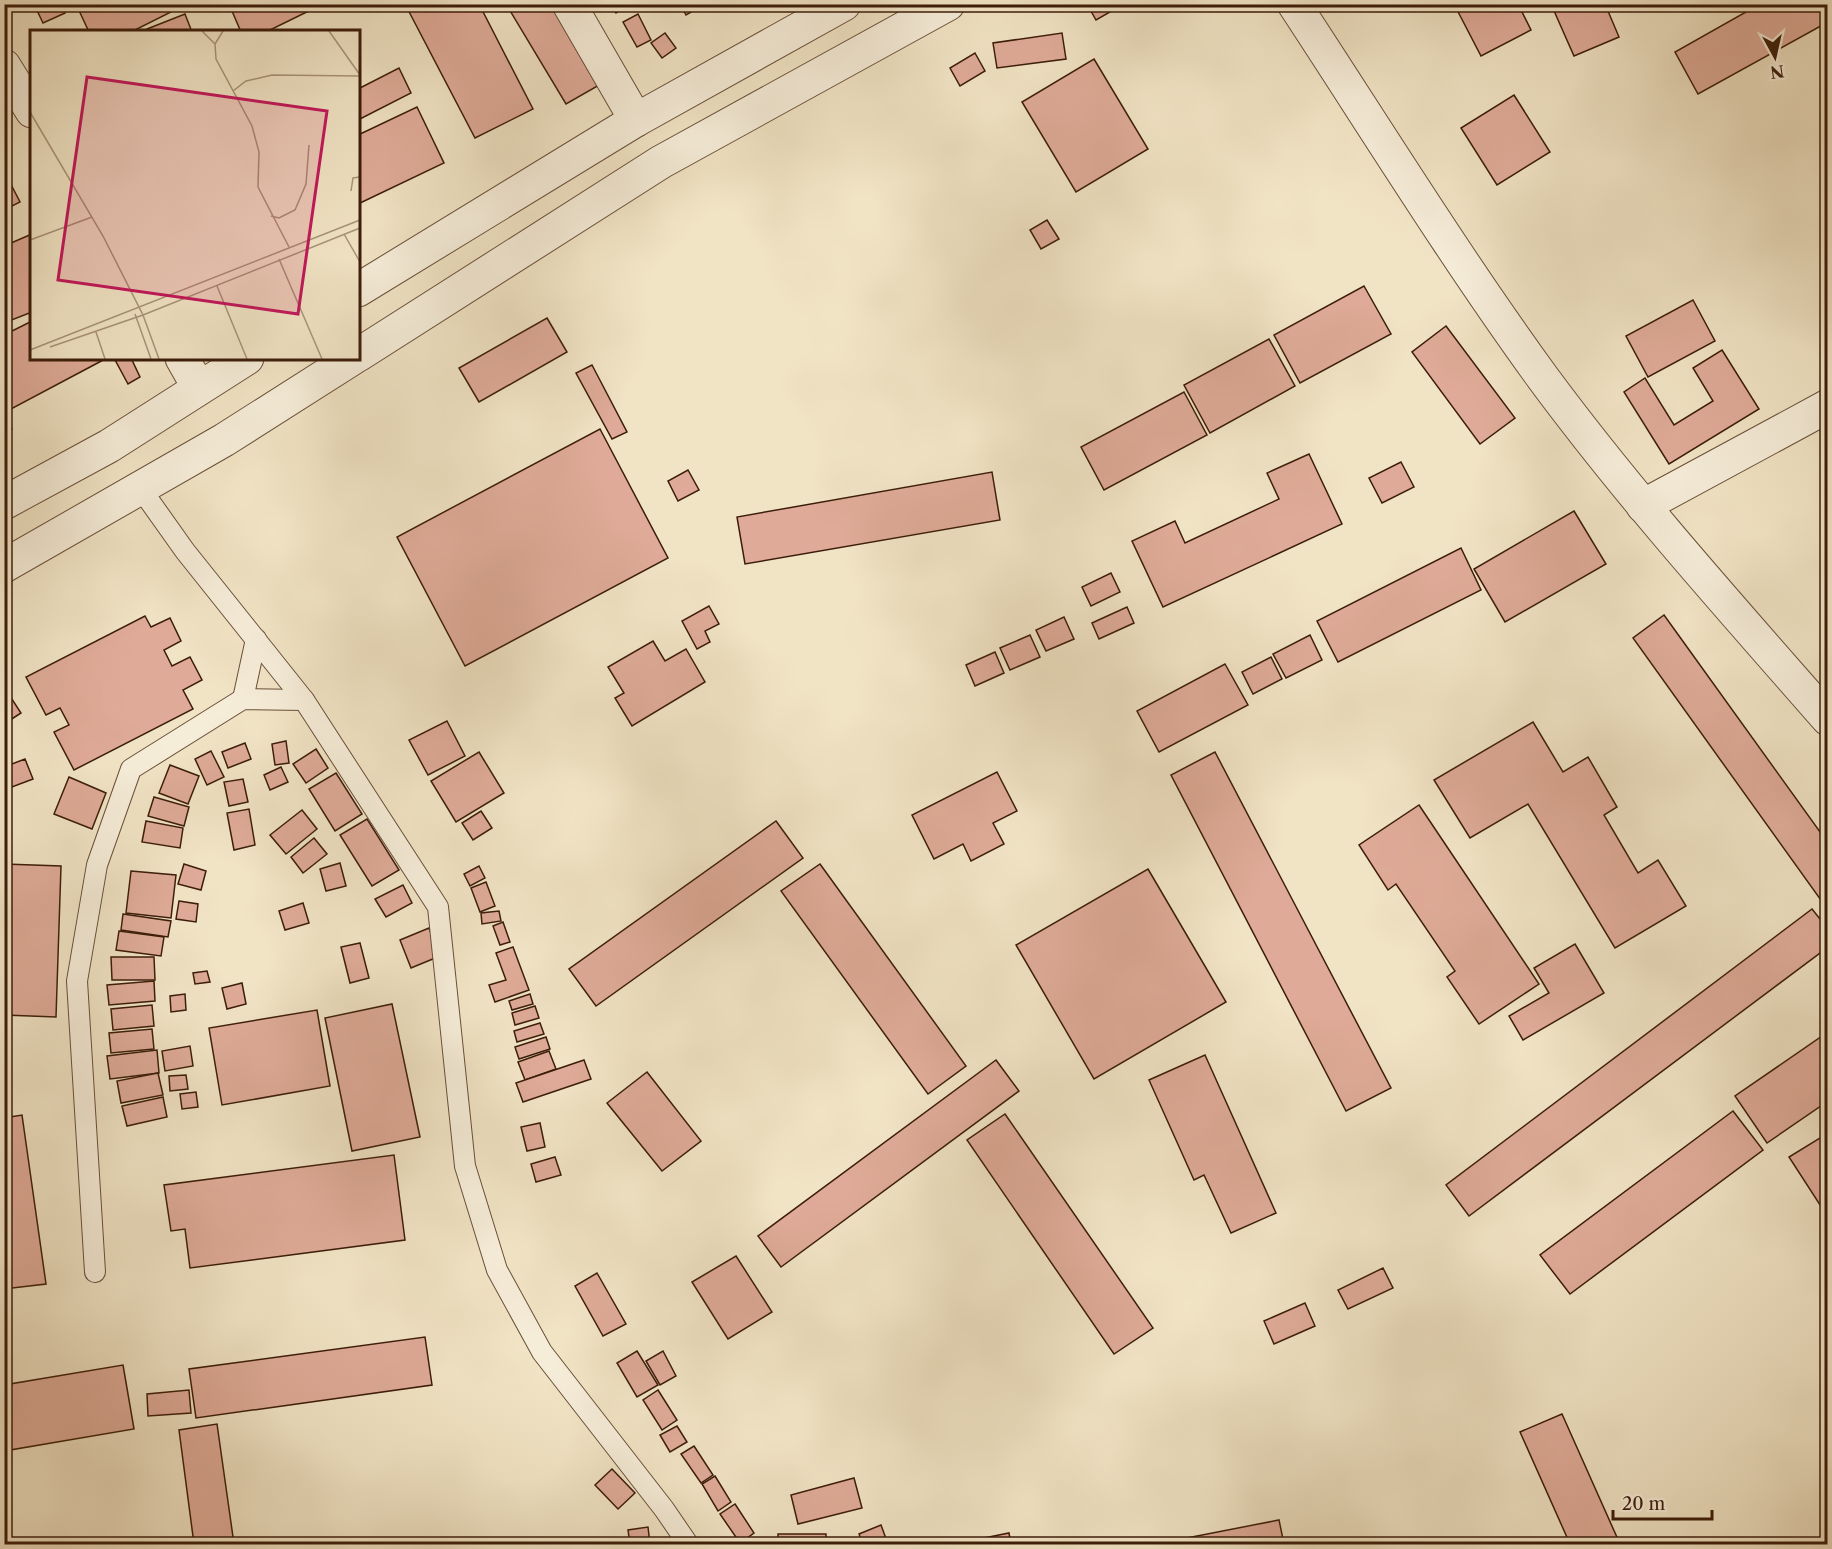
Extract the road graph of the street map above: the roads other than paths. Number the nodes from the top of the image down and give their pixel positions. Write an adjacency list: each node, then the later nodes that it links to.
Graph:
1 (569, 4): 7 (street)
2 (844, 4): 7 (street)
3 (948, 4): 9 (street)
4 (1294, 4): 17 (street)
5 (4, 66): 6 (street)
6 (30, 108)
7 (636, 120): 8 (street)
8 (360, 289)
9 (360, 354)
10 (183, 360): 13 (street)
11 (244, 360): 13 (street)
12 (350, 360): 15 (street)
13 (199, 388): 16 (street)
14 (1827, 406): 17 (street)
15 (141, 489): 18 (street); 19 (lane)
16 (4, 503)
17 (1643, 506): 22 (street)
18 (4, 566)
19 (256, 639): 20 (lane); 21 (lane)
20 (243, 699): 21 (lane); 23 (lane)
21 (304, 700): 24 (lane)
22 (1827, 719)
23 (95, 1272)
24 (688, 1545)

